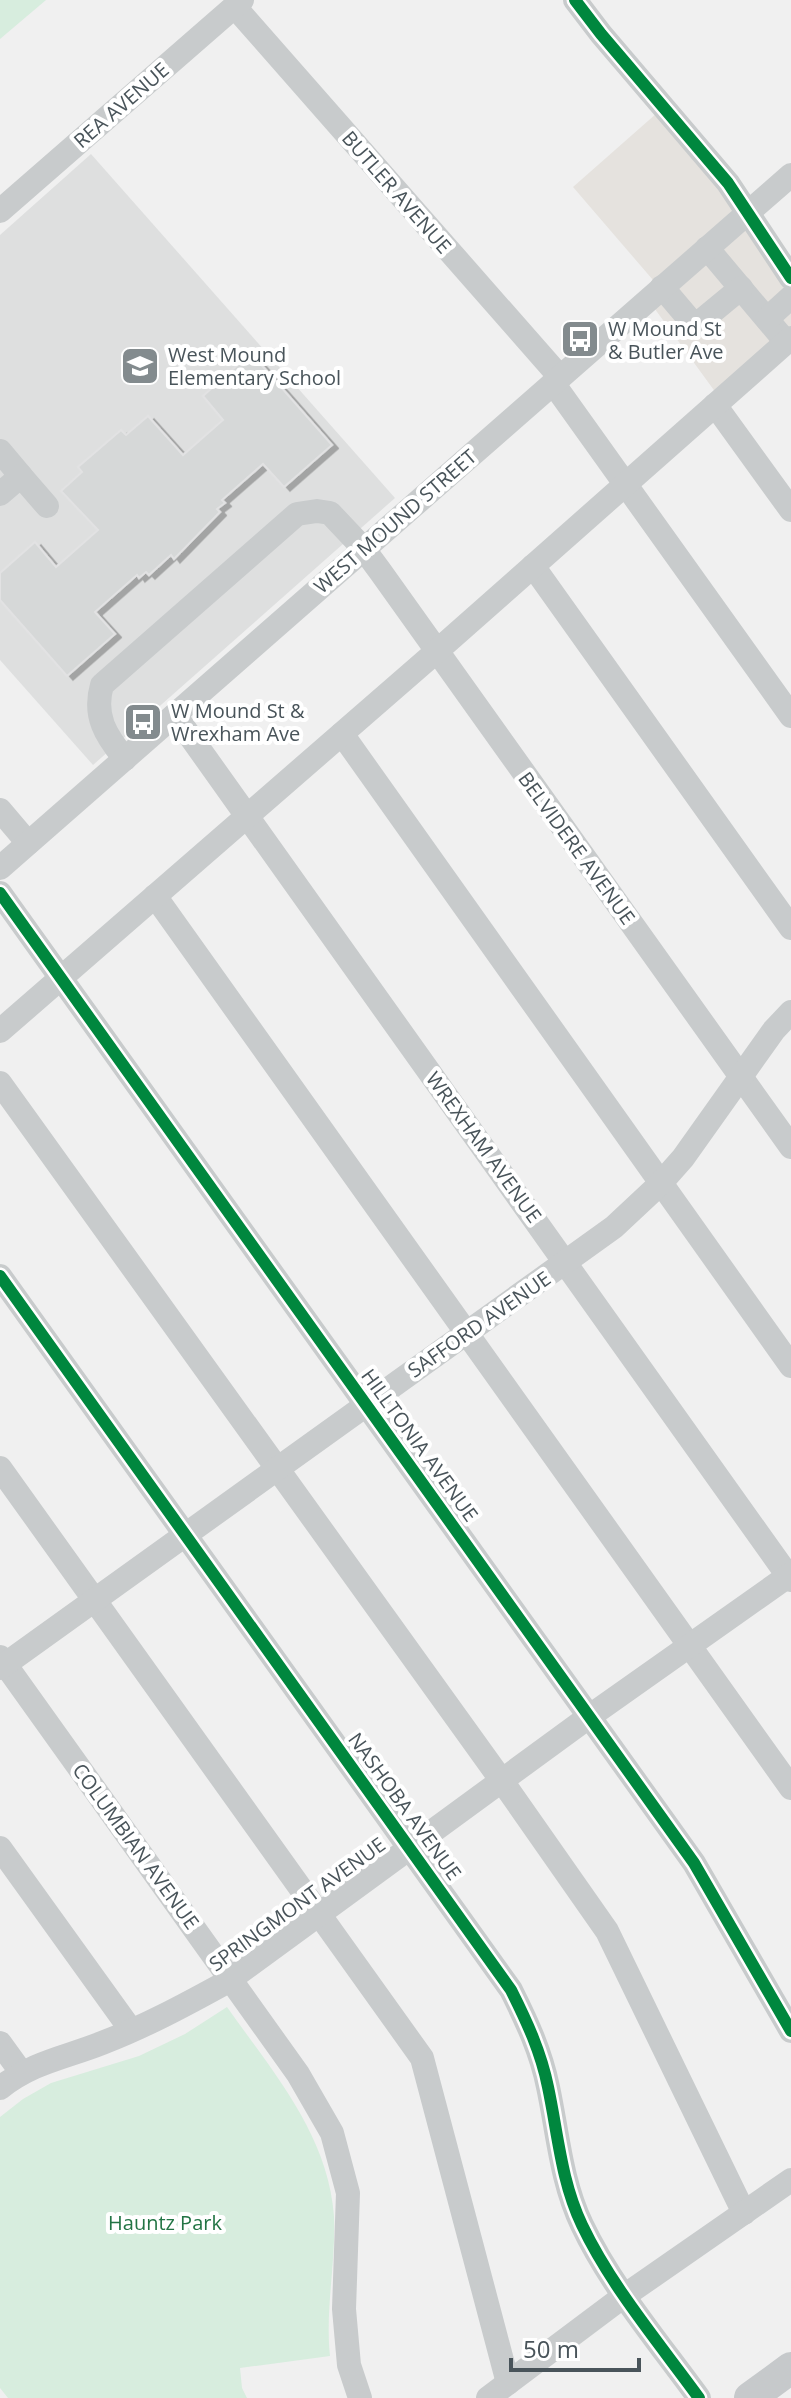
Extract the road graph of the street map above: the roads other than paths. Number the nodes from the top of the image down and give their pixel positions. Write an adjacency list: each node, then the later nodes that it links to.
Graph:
1 (575, 0): 5 (street)
2 (238, 3): 4 (street, REA AVENUE); 13 (street, BUTLER AVENUE)
3 (791, 175): 5 (street, WEST MOUND STREET)
4 (0, 211)
5 (746, 213): 6 (street, WEST MOUND STREET); 7 (street)
6 (707, 248): 8 (street, WEST MOUND STREET); 9 (street)
7 (791, 278)
8 (662, 287): 9 (street); 13 (street, WEST MOUND STREET)
9 (741, 288): 11 (street)
10 (791, 297): 11 (street)
11 (767, 319): 12 (street)
12 (788, 340): 14 (street)
13 (557, 380): 17 (street, BUTLER AVENUE); 21 (street, WEST MOUND STREET)
14 (715, 405): 17 (street); 20 (street)
15 (0, 451): 16 (street)
16 (21, 476): 18 (street); 19 (street)
17 (626, 485): 22 (street); 25 (street, BUTLER AVENUE)
18 (0, 494)
19 (47, 506)
20 (791, 510)
21 (363, 548): 23 (street, BELVIDERE AVENUE); 24 (street, WEST MOUND STREET); 27 (street, BELVIDERE AVENUE)
22 (533, 566): 23 (street); 34 (street)
23 (437, 651): 26 (street); 38 (street, BELVIDERE AVENUE)
24 (175, 715): 27 (street, WEST MOUND STREET); 29 (street, WREXHAM AVENUE)
25 (791, 716)
26 (342, 734): 29 (street); 41 (street)
27 (125, 759): 30 (street, WEST MOUND STREET)
28 (0, 810): 30 (street)
29 (247, 816): 33 (street); 42 (street, WREXHAM AVENUE)
30 (28, 843): 31 (street, WEST MOUND STREET)
31 (0, 868)
32 (0, 893): 35 (street, HILLTONIA AVENUE)
33 (155, 896): 35 (street); 44 (street)
34 (791, 928)
35 (61, 978): 37 (street); 46 (street, HILLTONIA AVENUE)
36 (791, 1012): 38 (street, SAFFORD AVENUE)
37 (0, 1031)
38 (741, 1076): 40 (street, BELVIDERE AVENUE); 41 (street, SAFFORD AVENUE)
39 (0, 1083): 48 (street)
40 (791, 1147)
41 (660, 1184): 42 (street, SAFFORD AVENUE); 45 (street)
42 (567, 1262): 44 (street, SAFFORD AVENUE); 50 (street, WREXHAM AVENUE)
43 (0, 1276): 49 (street, NASHOBA AVENUE)
44 (466, 1334): 46 (street, SAFFORD AVENUE); 52 (street)
45 (791, 1366)
46 (367, 1405): 48 (street, SAFFORD AVENUE); 54 (street, HILLTONIA AVENUE)
47 (0, 1468): 51 (street)
48 (276, 1470): 49 (street, SAFFORD AVENUE); 55 (street)
49 (187, 1534): 51 (street, SAFFORD AVENUE); 58 (street, NASHOBA AVENUE)
50 (790, 1577): 52 (street, SPRINGMONT AVENUE)
51 (94, 1601): 53 (street, SAFFORD AVENUE); 59 (street)
52 (690, 1645): 54 (street, SPRINGMONT AVENUE); 56 (street)
53 (2, 1663): 60 (street, COLUMBIAN AVENUE)
54 (590, 1716): 55 (street, SPRINGMONT AVENUE); 62 (street, HILLTONIA AVENUE)
55 (502, 1781): 58 (street, SPRINGMONT AVENUE); 67 (street)
56 (791, 1788)
57 (0, 1848): 61 (street)
58 (411, 1848): 59 (street, SPRINGMONT AVENUE); 68 (street, NASHOBA AVENUE)
59 (321, 1913): 60 (street, SPRINGMONT AVENUE); 70 (street)
60 (231, 1978): 61 (street, SPRINGMONT AVENUE); 71 (street, COLUMBIAN AVENUE)
61 (131, 2030): 64 (street, SPRINGMONT AVENUE)
62 (791, 2031)
63 (0, 2043): 64 (street)
64 (21, 2072): 65 (street, SPRINGMONT AVENUE)
65 (0, 2088)
66 (791, 2180): 67 (street)
67 (744, 2213): 68 (street)
68 (624, 2296): 70 (street); 73 (street, NASHOBA AVENUE)
69 (791, 2368): 74 (main road)
70 (508, 2383): 72 (street)
71 (360, 2398)
72 (488, 2398)
73 (699, 2398)
74 (750, 2398)

